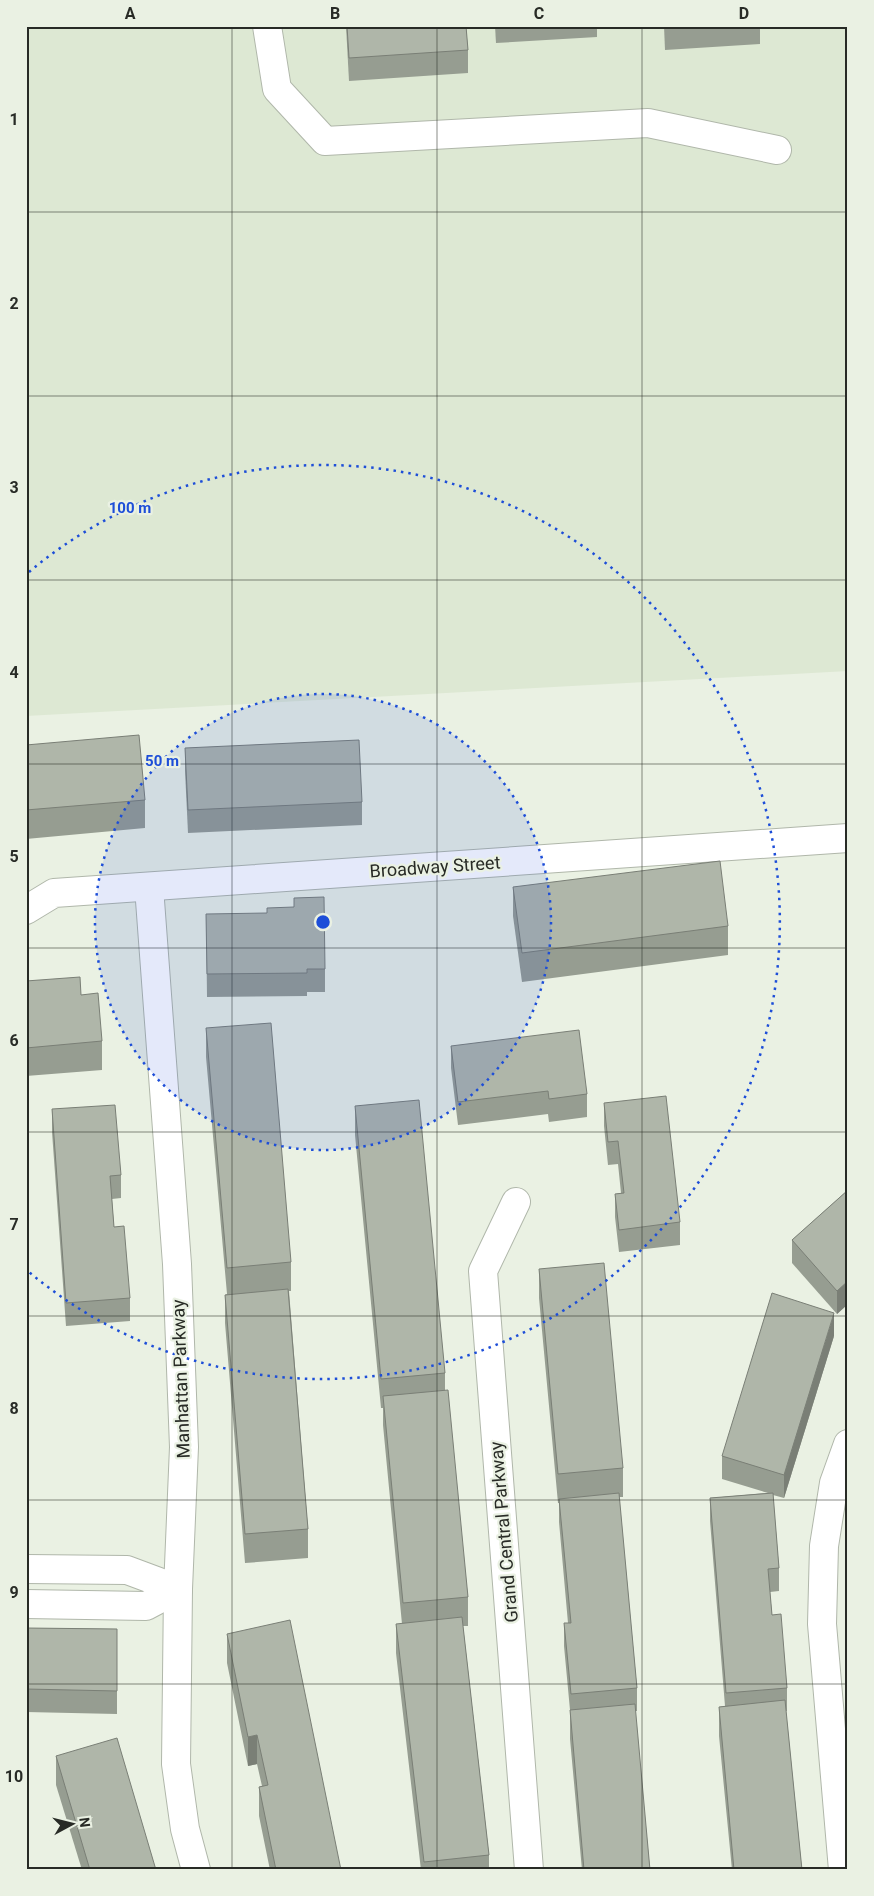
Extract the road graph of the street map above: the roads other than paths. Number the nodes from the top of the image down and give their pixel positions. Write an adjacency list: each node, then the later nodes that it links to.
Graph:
1 (267, 26): 2 (street)
2 (777, 150)
3 (848, 838): 4 (street, Broadway Street)
4 (149, 887): 5 (street, Broadway Street); 9 (street, Manhattan Parkway)
5 (26, 910)
6 (516, 1202): 12 (street, Grand Central Parkway)
7 (848, 1444): 13 (street)
8 (26, 1569): 9 (street)
9 (178, 1589): 10 (street); 11 (street, Manhattan Parkway)
10 (26, 1604)
11 (196, 1870)
12 (529, 1870)
13 (843, 1870)

